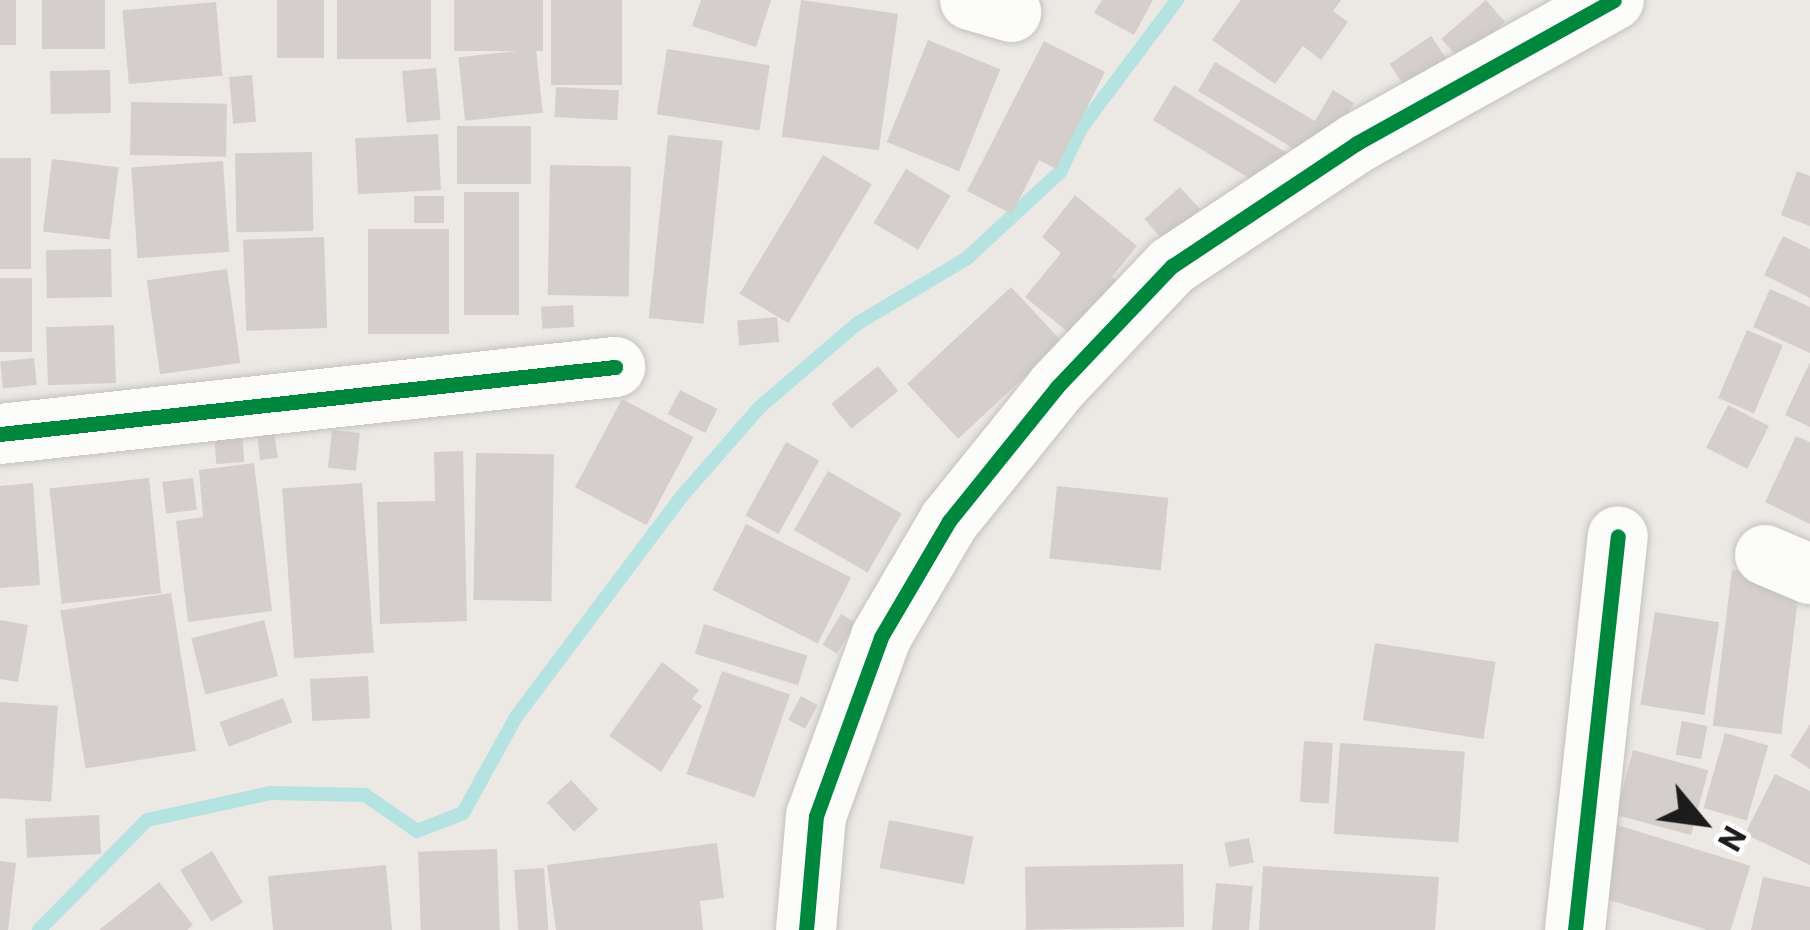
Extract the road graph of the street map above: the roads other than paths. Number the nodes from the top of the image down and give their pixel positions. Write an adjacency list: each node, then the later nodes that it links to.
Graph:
1 (1614, 0): 5 (street)
2 (615, 367): 3 (street)
3 (0, 434)
4 (1618, 536): 6 (street)
5 (806, 930)
6 (1575, 930)

